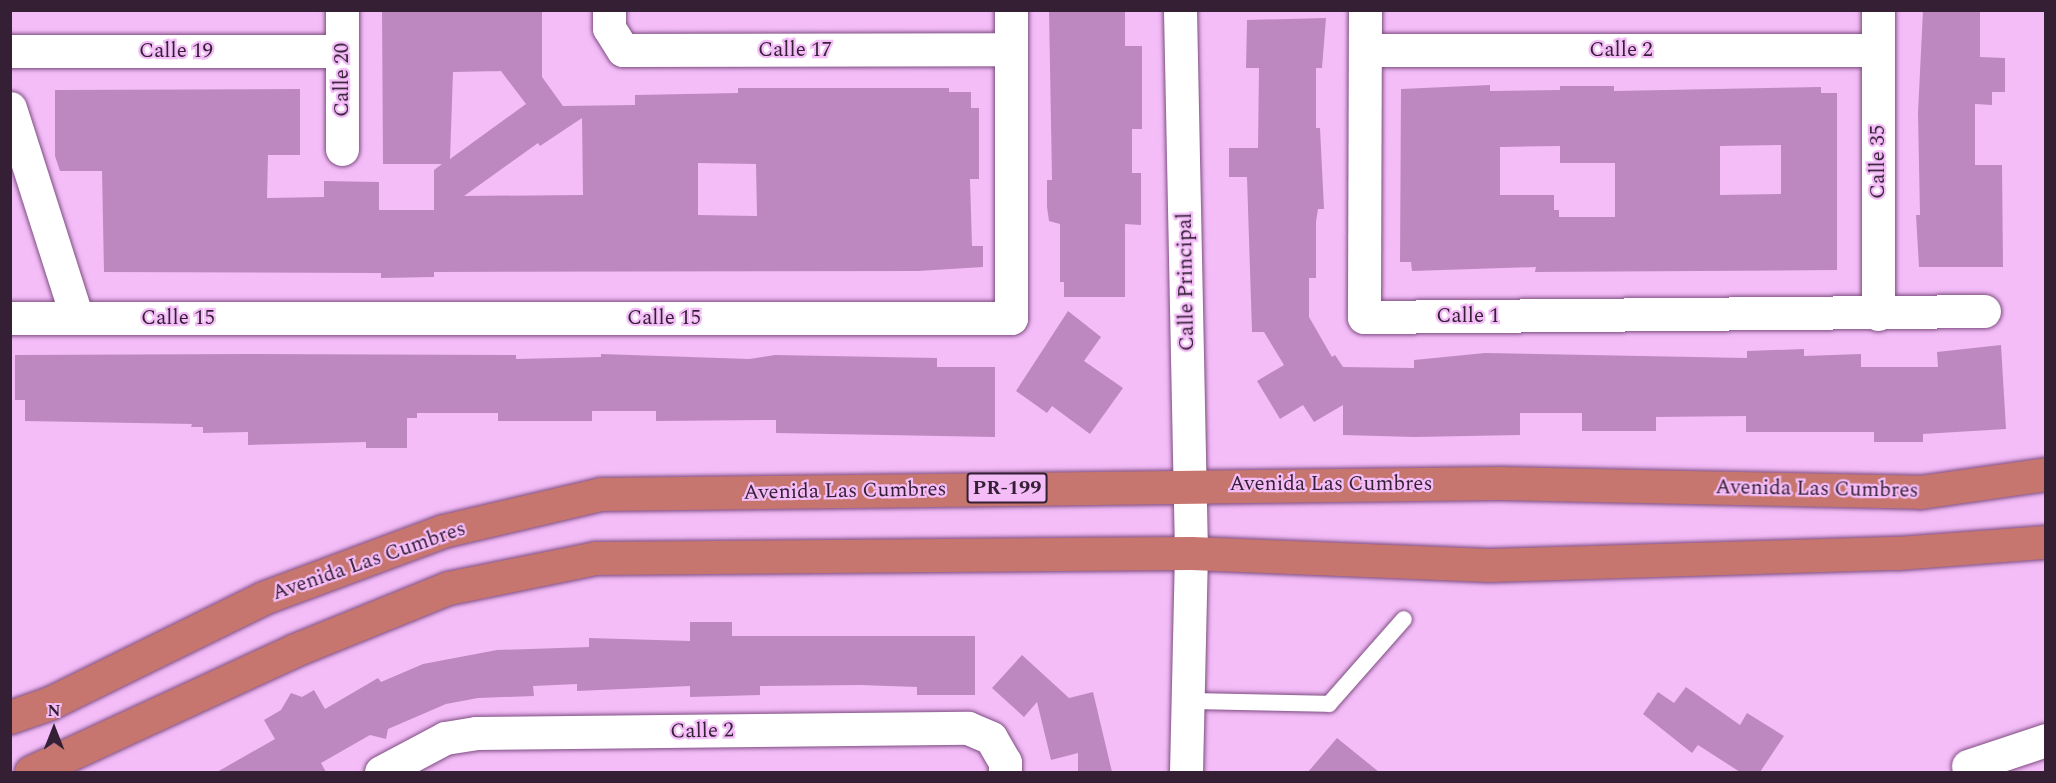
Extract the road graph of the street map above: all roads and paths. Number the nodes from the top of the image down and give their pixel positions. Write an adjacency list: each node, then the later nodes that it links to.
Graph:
1 (342, 10): 11 (street, Calle 20)
2 (609, 10): 7 (street, Calle 17)
3 (1011, 10): 7 (street, Calle 15)
4 (1180, 10): 19 (street, Calle Principal)
5 (1365, 10): 8 (street, Calle 1)
6 (1878, 10): 9 (street, Calle 35)
7 (1011, 49): 17 (street, Calle 15)
8 (1365, 50): 9 (street, Calle 2); 15 (street, Calle 1)
9 (1878, 50): 15 (street, Calle 35)
10 (10, 51): 11 (street, Calle 19)
11 (342, 51): 13 (street, Calle 20)
12 (10, 108): 17 (street)
13 (342, 149)
14 (1984, 311): 15 (street)
15 (1878, 314)
16 (10, 318): 17 (street, Calle 15)
17 (77, 318)
18 (2046, 474): 19 (highway, Avenida Las Cumbres / PR-199)
19 (1191, 485): 21 (street, Calle Principal); 24 (highway, Avenida Las Cumbres / PR-199)
20 (2046, 542): 21 (highway)
21 (1191, 553): 23 (street, Calle Principal); 27 (highway)
22 (1404, 619): 23 (lane)
23 (1188, 701): 30 (street, Calle Principal)
24 (10, 717)
25 (2046, 740): 26 (street)
26 (1968, 766)
27 (31, 772)
28 (381, 772): 29 (street, Calle 2)
29 (1005, 772)
30 (1186, 772)

